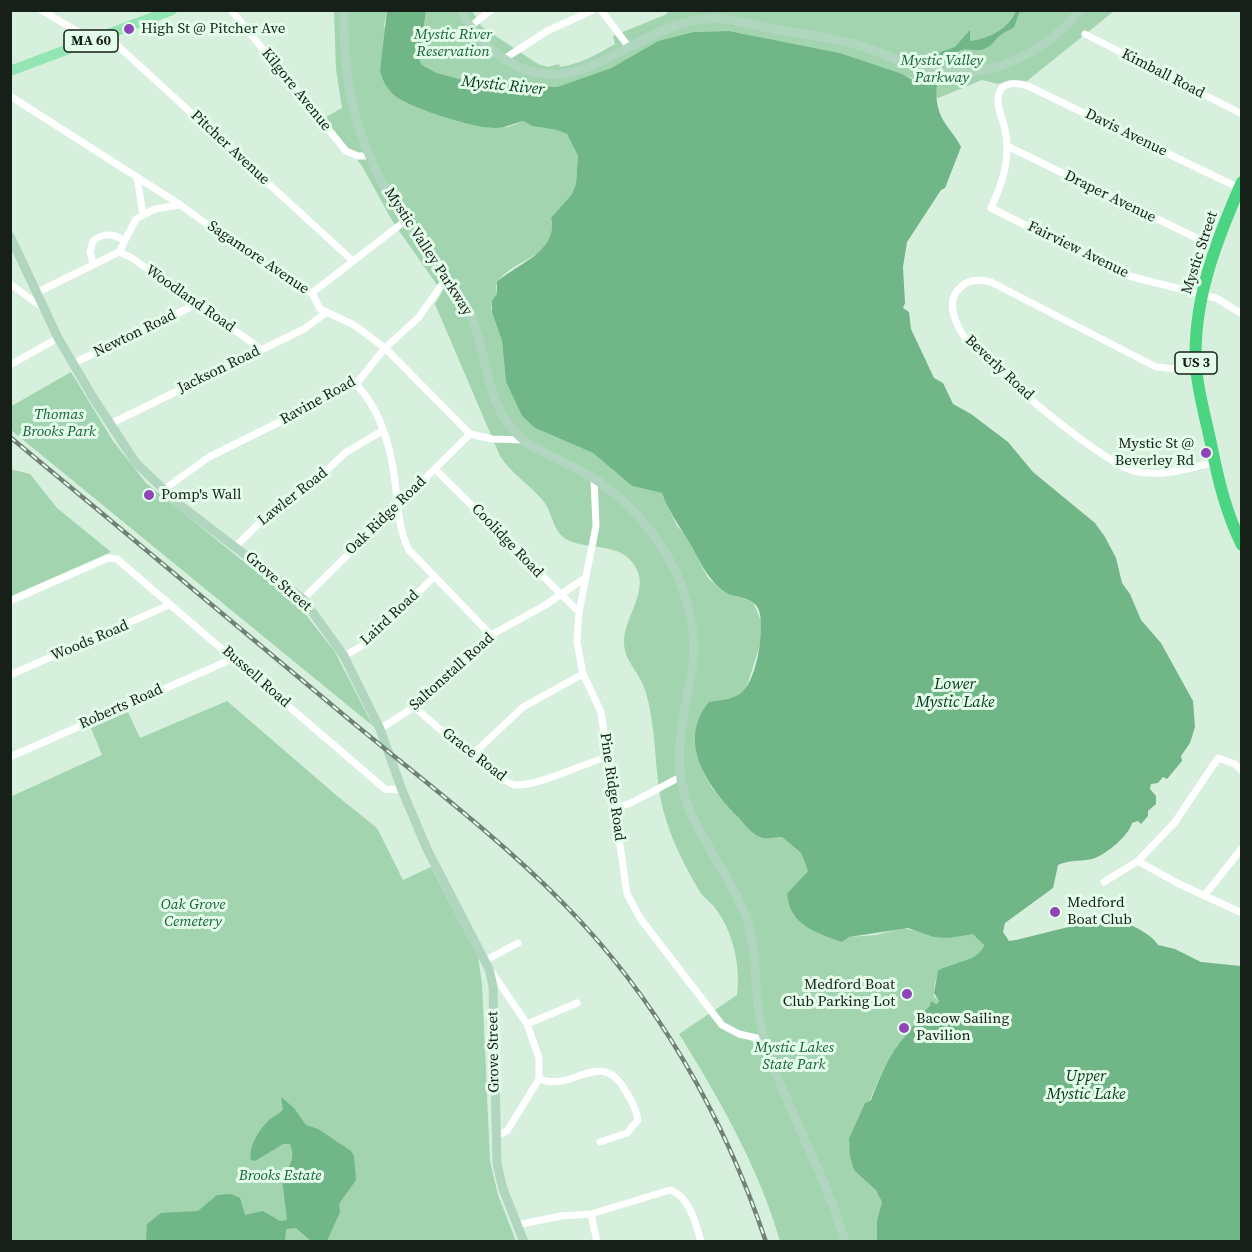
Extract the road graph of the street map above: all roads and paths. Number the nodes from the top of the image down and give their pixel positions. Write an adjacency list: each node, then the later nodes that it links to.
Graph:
1 (41, 10): 13 (street)
2 (172, 10): 12 (main road, MA 60)
3 (231, 10): 20 (street, Kilgore Avenue)
4 (344, 10): 20 (main road, Mystic Valley Parkway)
5 (461, 10): 10 (main road)
6 (491, 10): 10 (street)
7 (593, 10): 15 (street)
8 (601, 10): 14 (street)
9 (1080, 10): 14 (main road)
10 (470, 27): 15 (main road)
11 (1085, 34): 18 (street, Kimball Road)
12 (106, 35): 13 (main road, MA 60); 30 (street, Pitcher Avenue)
13 (92, 40): 16 (main road, MA 60)
14 (628, 46): 15 (main road)
15 (504, 59)
16 (10, 71)
17 (10, 96): 21 (street, Sagamore Avenue)
18 (1242, 114)
19 (1007, 146): 22 (street, Davis Avenue); 28 (street, Draper Avenue); 36 (street, Fairview Avenue)
20 (368, 156): 25 (main road, Mystic Valley Parkway)
21 (137, 177): 23 (street, Sagamore Avenue); 24 (street)
22 (1240, 185): 28 (highway, Mystic Street / US 3)
23 (181, 205): 24 (street); 35 (street, Sagamore Avenue)
24 (143, 215): 27 (street)
25 (405, 221): 30 (street); 32 (main road, Mystic Valley Parkway)
26 (10, 236): 34 (main road, Grove Street)
27 (123, 240): 29 (street); 31 (street)
28 (1215, 247): 36 (highway, Mystic Street / US 3)
29 (119, 252): 31 (street); 37 (street, Woodland Road)
30 (353, 261): 35 (street)
31 (93, 264): 34 (street)
32 (446, 279): 42 (street, Ravine Road); 51 (main road, Mystic Valley Parkway)
33 (10, 284): 38 (street)
34 (36, 292): 38 (main road, Grove Street)
35 (312, 293): 39 (street, Sagamore Avenue)
36 (1201, 294): 40 (street, Fairview Avenue); 46 (highway, Mystic Street / US 3)
37 (197, 304): 43 (street, Woodland Road); 44 (street, Newton Road)
38 (43, 307): 41 (main road, Grove Street)
39 (327, 312): 42 (street, Sagamore Avenue); 43 (street, Jackson Road)
40 (1242, 314)
41 (58, 338): 44 (main road, Grove Street); 45 (street)
42 (385, 348): 47 (street, Ravine Road); 50 (street, Sagamore Avenue)
43 (261, 349): 48 (street, Jackson Road)
44 (74, 363): 48 (main road, Grove Street)
45 (10, 365)
46 (1197, 371): 52 (highway, Mystic Street / US 3); 52 (street, Beverly Road)
47 (356, 384): 49 (street); 55 (street, Ravine Road)
48 (110, 424): 55 (main road, Grove Street)
49 (382, 431): 56 (street); 58 (street, Lawler Road)
50 (470, 434): 51 (street); 53 (street, Oak Ridge Road)
51 (523, 440): 54 (main road, Mystic Valley Parkway)
52 (1215, 462): 57 (highway, Mystic Street / US 3)
53 (435, 469): 56 (street, Oak Ridge Road); 61 (street, Coolidge Road)
54 (594, 479): 60 (street, Pine Ridge Road); 77 (main road, Mystic Valley Parkway)
55 (163, 490): 58 (main road, Grove Street)
56 (398, 505): 59 (street); 62 (street, Oak Ridge Road)
57 (1242, 545)
58 (236, 546): 62 (main road, Grove Street)
59 (434, 577): 66 (street); 67 (street, Laird Road)
60 (585, 578): 61 (street, Saltonstall Road); 65 (street, Pine Ridge Road)
61 (560, 595): 65 (street, Coolidge Road); 66 (street, Saltonstall Road)
62 (303, 599): 67 (main road, Grove Street)
63 (10, 601): 64 (street, Bussell Road)
64 (169, 605): 68 (street, Bussell Road); 70 (street, Woods Road)
65 (579, 612): 69 (street, Pine Ridge Road)
66 (491, 635): 71 (street, Saltonstall Road)
67 (344, 656): 72 (main road, Grove Street)
68 (232, 659): 74 (street, Roberts Road); 78 (street, Bussell Road)
69 (583, 674): 73 (street); 75 (street, Pine Ridge Road)
70 (10, 675)
71 (414, 706): 72 (street, Saltonstall Road); 73 (street, Grace Road)
72 (382, 734): 78 (main road, Grove Street)
73 (473, 754): 75 (street, Grace Road)
74 (10, 757)
75 (607, 757): 79 (street, Pine Ridge Road)
76 (1242, 771): 81 (street)
77 (680, 777): 79 (street); 89 (main road, Mystic Valley Parkway)
78 (402, 790): 86 (main road, Grove Street)
79 (615, 808): 89 (street, Pine Ridge Road)
80 (1242, 848): 83 (street)
81 (1138, 861): 82 (street); 83 (street)
82 (1104, 882)
83 (1204, 896): 84 (street)
84 (1242, 913)
85 (518, 943): 86 (street)
86 (488, 965): 88 (street, Grove Street); 91 (main road, Grove Street)
87 (577, 1003): 88 (street)
88 (527, 1024): 90 (street, Grove Street)
89 (765, 1040): 98 (main road, Mystic Valley Parkway)
90 (539, 1079): 91 (street); 92 (street)
91 (495, 1136): 94 (main road, Grove Street)
92 (600, 1142)
93 (591, 1214): 94 (street); 96 (street); 97 (street)
94 (517, 1225): 95 (main road, Grove Street)
95 (524, 1242)
96 (597, 1242)
97 (701, 1242)
98 (845, 1242)

